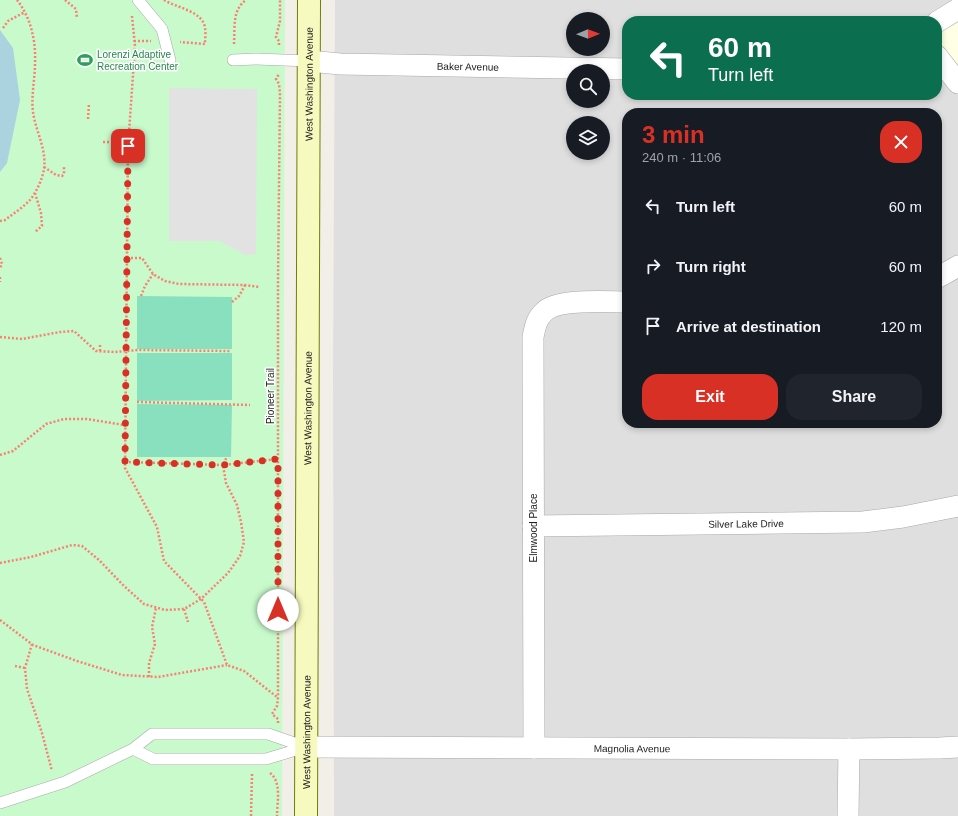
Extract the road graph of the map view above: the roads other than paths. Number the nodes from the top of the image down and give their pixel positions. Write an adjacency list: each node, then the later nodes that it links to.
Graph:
1 (138, 0): 5 (lane)
2 (309, 0): 7 (main road, West Washington Avenue)
3 (958, 9): 4 (street)
4 (942, 19)
5 (170, 60)
6 (234, 60): 7 (lane)
7 (309, 61): 9 (street, Baker Avenue); 16 (main road, West Washington Avenue)
8 (942, 63): 10 (street)
9 (622, 69)
10 (958, 84)
11 (958, 266): 12 (street)
12 (942, 275)
13 (622, 302): 15 (street, Elmwood Place)
14 (958, 506): 15 (street, Silver Lake Drive)
15 (533, 526): 18 (street, Elmwood Place)
16 (306, 747): 18 (street, Magnolia Avenue); 20 (lane); 20 (lane); 22 (main road, West Washington Avenue)
17 (958, 747): 19 (street, Magnolia Avenue)
18 (534, 748): 19 (street, Magnolia Avenue)
19 (848, 749): 23 (street)
20 (133, 750): 21 (lane)
21 (0, 803)
22 (306, 816)
23 (848, 816)

